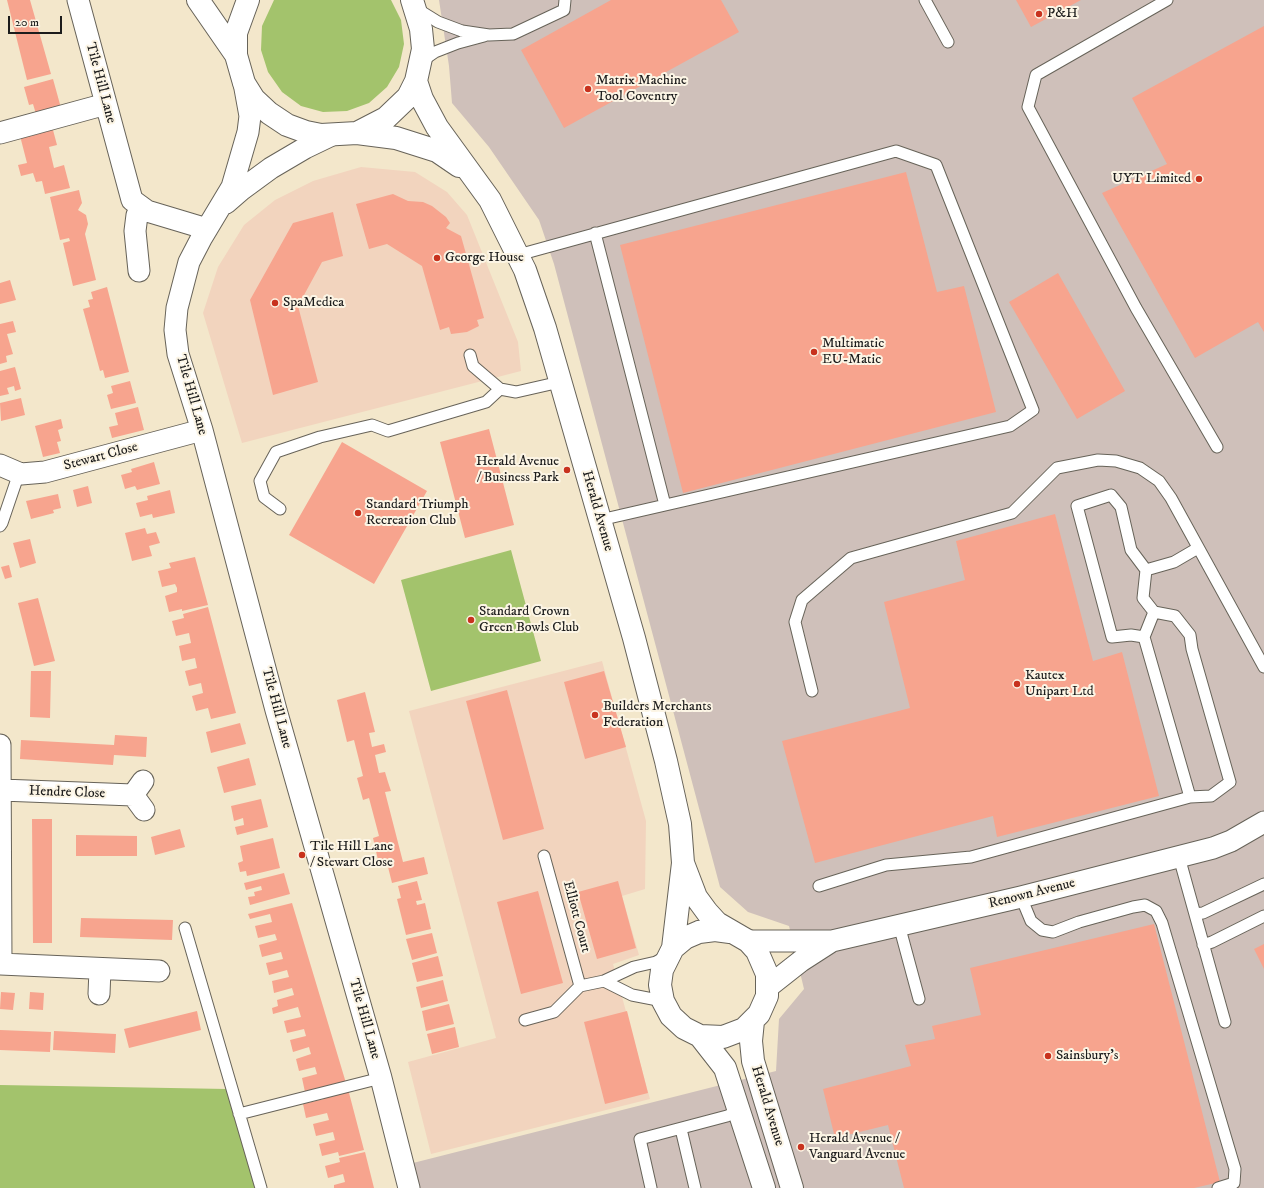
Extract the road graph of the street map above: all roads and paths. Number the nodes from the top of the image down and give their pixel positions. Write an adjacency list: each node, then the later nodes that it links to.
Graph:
1 (78, 0): 13 (street, Tile Hill Lane)
2 (198, 0): 10 (main road)
3 (248, 0): 10 (main road)
4 (565, 0): 8 (lane)
5 (925, 0): 9 (lane)
6 (1167, 0): 27 (lane)
7 (414, 5): 8 (lane); 11 (main road)
8 (489, 35): 11 (lane)
9 (948, 42)
10 (236, 55): 12 (main road)
11 (419, 71): 14 (main road); 17 (main road, Herald Avenue)
12 (244, 83): 16 (main road); 19 (street, Tile Hill Lane)
13 (106, 104): 15 (street); 18 (street, Tile Hill Lane)
14 (358, 132): 16 (main road); 17 (main road, Herald Avenue)
15 (0, 133)
16 (332, 135): 19 (street, Tile Hill Lane)
17 (471, 173): 21 (main road, Herald Avenue)
18 (142, 208): 19 (street, Tile Hill Lane); 22 (street)
19 (211, 222): 26 (street, Tile Hill Lane)
20 (595, 233): 21 (lane); 29 (lane); 29 (lane)
21 (518, 255): 24 (main road, Herald Avenue)
22 (139, 271)
23 (470, 355): 25 (lane)
24 (560, 382): 25 (lane); 31 (main road, Herald Avenue)
25 (500, 389): 30 (lane)
26 (202, 430): 28 (street, Stewart Close); 73 (street, Tile Hill Lane)
27 (1217, 447)
28 (9, 469): 32 (lane)
29 (666, 505): 31 (lane)
30 (280, 509)
31 (600, 520): 48 (main road, Herald Avenue)
32 (0, 526)
33 (1198, 548): 34 (lane); 37 (lane); 38 (lane)
34 (1146, 570): 35 (lane); 36 (lane)
35 (1154, 612): 36 (lane); 42 (lane)
36 (1144, 637): 42 (lane)
37 (1264, 668)
38 (812, 690)
39 (0, 746): 40 (street)
40 (1, 790): 41 (street, Hendre Close); 60 (street)
41 (140, 795)
42 (1190, 797): 50 (lane)
43 (1264, 822): 45 (street, Renown Avenue)
44 (1264, 840): 45 (street, Renown Avenue)
45 (1231, 841): 47 (street, Renown Avenue)
46 (544, 856): 64 (lane, Elliott Court)
47 (1179, 857): 51 (street, Renown Avenue); 52 (lane)
48 (683, 863): 56 (main road, Herald Avenue); 59 (main road, Herald Avenue)
49 (1264, 884): 52 (lane)
50 (819, 886)
51 (1021, 897): 54 (street, Renown Avenue); 83 (lane)
52 (1195, 914): 58 (lane)
53 (1264, 916): 58 (lane)
54 (898, 924): 57 (street, Renown Avenue); 67 (lane)
55 (185, 928): 75 (lane)
56 (739, 937): 57 (street, Renown Avenue); 59 (main road); 65 (main road, Herald Avenue)
57 (832, 941): 65 (street, Renown Avenue)
58 (1203, 944): 71 (lane)
59 (671, 952): 63 (lane); 68 (main road, Herald Avenue)
60 (0, 964): 61 (street)
61 (100, 969): 62 (street); 66 (street)
62 (159, 971)
63 (604, 981): 64 (lane); 68 (lane)
64 (580, 986): 69 (lane)
65 (768, 987): 70 (main road, Herald Avenue)
66 (99, 994)
67 (919, 999)
68 (663, 1001): 72 (main road, Herald Avenue)
69 (525, 1020)
70 (753, 1021): 72 (main road, Herald Avenue); 82 (main road, Herald Avenue)
71 (1224, 1022)
72 (700, 1036): 74 (main road, Herald Avenue)
73 (381, 1078): 75 (lane); 78 (street, Tile Hill Lane)
74 (739, 1111): 76 (lane); 81 (main road, Herald Avenue)
75 (239, 1114): 77 (lane)
76 (681, 1129): 79 (lane); 80 (lane)
77 (262, 1188)
78 (410, 1188)
79 (651, 1188)
80 (695, 1188)
81 (764, 1188)
82 (792, 1188)
83 (1218, 1188)

